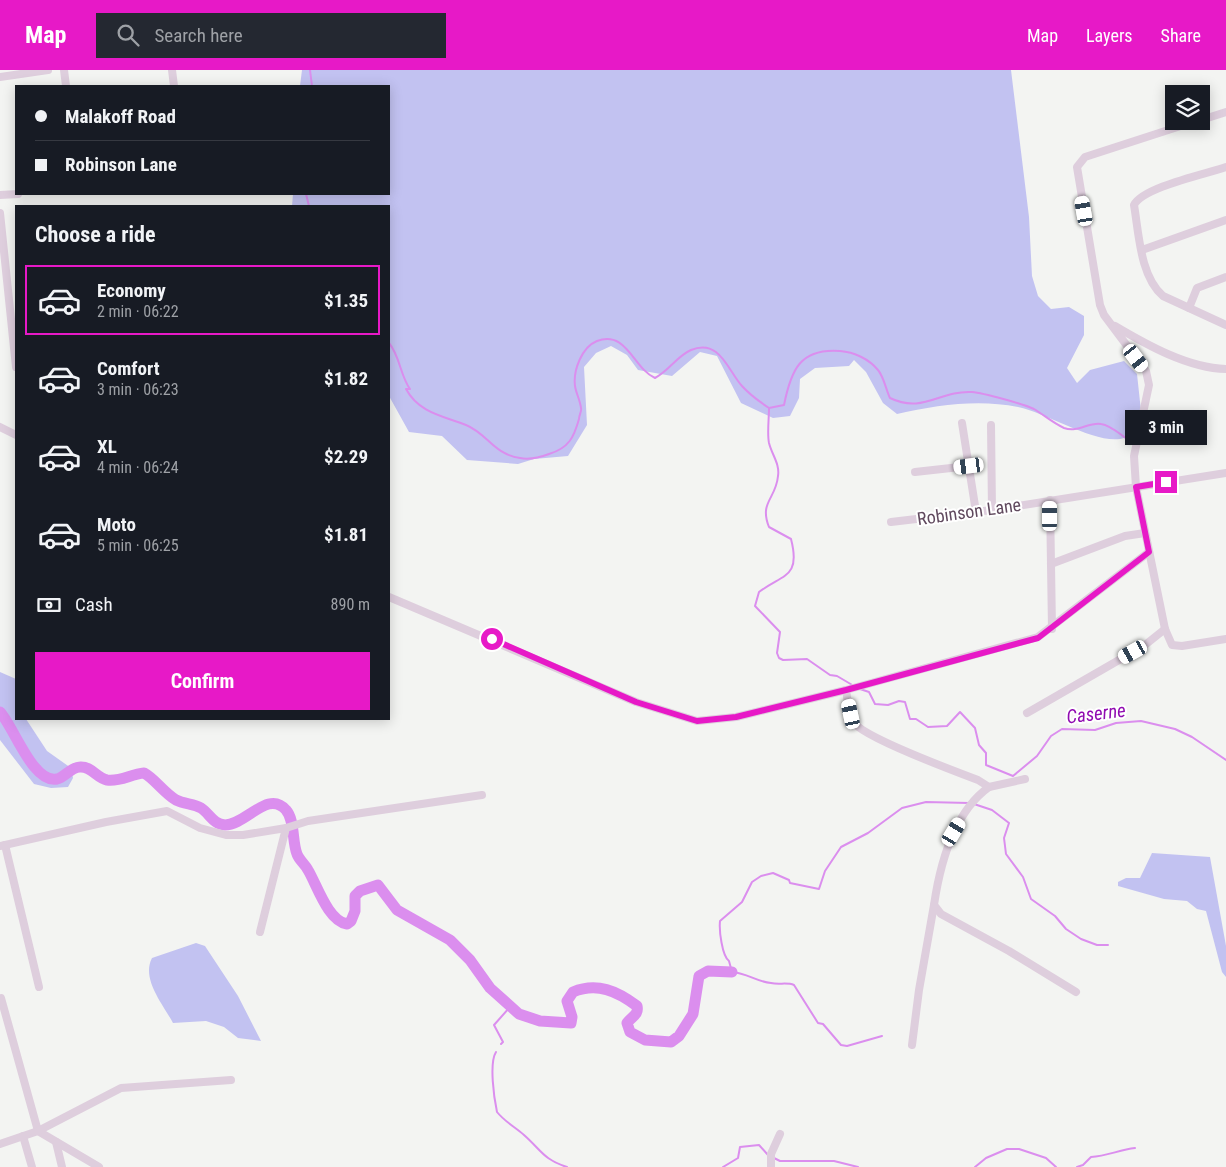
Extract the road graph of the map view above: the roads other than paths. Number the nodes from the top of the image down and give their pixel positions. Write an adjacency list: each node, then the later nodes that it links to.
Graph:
1 (48, 70): 4 (street)
2 (64, 70): 5 (street)
3 (172, 70): 6 (street)
4 (0, 77)
5 (66, 85)
6 (174, 85)
7 (1226, 112): 8 (street)
8 (1210, 117)
9 (1168, 130): 18 (street)
10 (1226, 167): 15 (street)
11 (15, 194): 12 (street)
12 (0, 195)
13 (0, 213): 20 (street)
14 (1226, 220): 15 (street)
15 (1142, 250): 17 (street)
16 (1226, 277): 17 (street)
17 (1189, 308): 19 (street)
18 (1111, 324): 21 (street); 29 (street)
19 (1226, 325)
20 (15, 357)
21 (1226, 369)
22 (962, 423): 26 (street)
23 (991, 425): 31 (street)
24 (0, 427): 25 (street)
25 (15, 434)
26 (969, 466): 27 (street); 32 (street)
27 (915, 472)
28 (1226, 473): 29 (street, Robinson Lane)
29 (1136, 487): 30 (street, Robinson Lane); 34 (street)
30 (1050, 500): 31 (street, Robinson Lane); 36 (street)
31 (992, 510): 32 (street, Robinson Lane)
32 (976, 512): 33 (street, Robinson Lane)
33 (891, 522)
34 (1145, 533): 35 (street); 36 (street)
35 (1149, 552): 38 (street); 39 (street)
36 (1051, 564): 38 (street)
37 (390, 597): 41 (street)
38 (1052, 629): 41 (street)
39 (1165, 629): 40 (street); 42 (street)
40 (1226, 639)
41 (848, 690): 44 (street)
42 (1027, 713)
43 (1025, 779): 44 (street)
44 (989, 787): 48 (street)
45 (482, 795): 46 (street)
46 (286, 828): 47 (street); 49 (street)
47 (3, 846): 50 (street)
48 (934, 905): 51 (street); 53 (street)
49 (260, 932)
50 (39, 987)
51 (1076, 992)
52 (1, 998): 55 (street)
53 (912, 1045)
54 (231, 1080): 55 (street)
55 (38, 1131): 57 (street); 58 (street)
56 (780, 1134): 60 (street)
57 (24, 1136): 59 (street); 61 (street)
58 (56, 1142): 62 (street); 63 (street)
59 (0, 1144)
60 (771, 1161)
61 (32, 1167)
62 (62, 1167)
63 (99, 1167)

